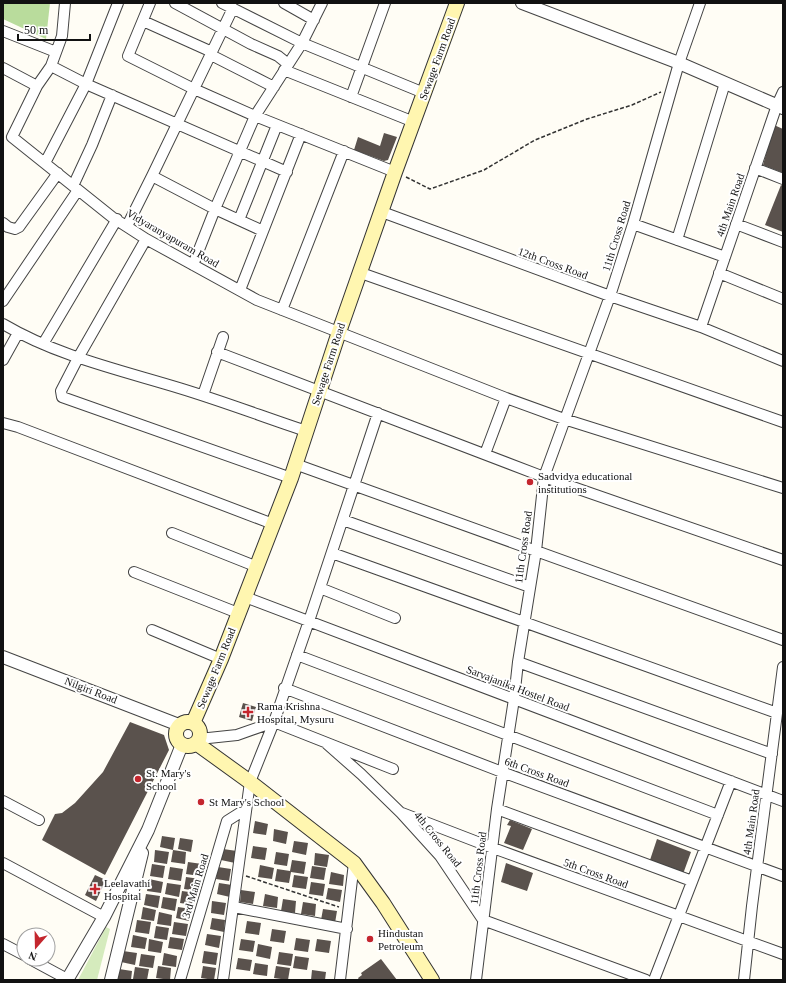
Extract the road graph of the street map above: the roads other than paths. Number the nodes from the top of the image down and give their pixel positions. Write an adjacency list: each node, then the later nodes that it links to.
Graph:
1 (65, 3): 18 (street)
2 (118, 3): 26 (street)
3 (150, 3): 14 (street)
4 (175, 3): 15 (street)
5 (222, 3): 12 (street)
6 (284, 3): 13 (street)
7 (322, 3): 13 (street)
8 (385, 3): 24 (street)
9 (457, 3): 31 (main road, Sewage Farm Road)
10 (522, 3): 20 (street)
11 (700, 3): 20 (street, 11th Cross Road)
12 (233, 8): 15 (street); 17 (street)
13 (314, 20): 17 (street)
14 (143, 21): 19 (street); 29 (street)
15 (223, 29): 19 (street); 22 (street)
16 (3, 31): 18 (street)
17 (302, 43): 22 (street); 24 (street)
18 (56, 52): 21 (street)
19 (211, 54): 28 (street); 29 (street)
20 (679, 63): 25 (street); 55 (street, 11th Cross Road)
21 (51, 66): 26 (street); 27 (street)
22 (286, 67): 28 (street); 33 (street)
23 (3, 68): 27 (street)
24 (361, 68): 31 (street); 33 (street)
25 (725, 83): 34 (street); 61 (street)
26 (86, 84): 32 (street); 43 (street)
27 (37, 86): 43 (street, Vidyaranyapuram Road)
28 (274, 87): 35 (street)
29 (194, 89): 35 (street); 37 (street)
30 (783, 92): 34 (street, 4th Main Road)
31 (424, 93): 36 (main road, Sewage Farm Road)
32 (112, 95): 37 (street); 50 (street)
33 (351, 96): 36 (street)
34 (780, 106): 44 (street, 4th Main Road)
35 (255, 116): 38 (street); 40 (street)
36 (414, 122): 46 (main road, Sewage Farm Road)
37 (177, 124): 40 (street); 48 (street)
38 (277, 125): 39 (street); 42 (street)
39 (301, 134): 41 (street); 45 (street)
40 (240, 151): 42 (street); 51 (street)
41 (344, 151): 46 (street); 71 (street)
42 (263, 162): 45 (street); 54 (street)
43 (45, 163): 47 (street, Vidyaranyapuram Road)
44 (755, 168): 49 (street); 56 (street, 4th Main Road)
45 (287, 172): 59 (street)
46 (395, 172): 52 (main road, Sewage Farm Road)
47 (58, 173): 50 (street, Vidyaranyapuram Road); 58 (street)
48 (152, 176): 51 (street); 57 (street)
49 (783, 179)
50 (75, 188): 53 (street, Vidyaranyapuram Road); 70 (street)
51 (215, 208): 54 (street); 64 (street)
52 (382, 212): 65 (main road, Sewage Farm Road); 68 (street, 12th Cross Road)
53 (117, 219): 57 (street, Vidyaranyapuram Road); 77 (street)
54 (239, 220): 59 (street)
55 (633, 224): 61 (street); 68 (street, 11th Cross Road)
56 (736, 224): 62 (street); 63 (street, 4th Main Road)
57 (127, 226): 60 (street, Vidyaranyapuram Road)
58 (5, 228)
59 (263, 231): 67 (street)
60 (146, 239): 64 (street, Vidyaranyapuram Road); 80 (street)
61 (677, 240): 63 (street)
62 (783, 242)
63 (725, 257): 66 (street, 4th Main Road)
64 (193, 265): 67 (street, Vidyaranyapuram Road)
65 (361, 273): 75 (main road, Sewage Farm Road); 79 (street)
66 (719, 273): 69 (street); 73 (street, 4th Main Road)
67 (240, 290): 71 (street, Vidyaranyapuram Road)
68 (610, 296): 73 (street, 12th Cross Road); 79 (street, 11th Cross Road)
69 (783, 299)
70 (3, 301)
71 (282, 310): 75 (street, Vidyaranyapuram Road)
72 (3, 324): 74 (street)
73 (701, 327): 82 (street, 12th Cross Road)
74 (18, 332): 77 (street); 81 (street)
75 (339, 332): 83 (main road, Sewage Farm Road); 85 (street, Vidyaranyapuram Road)
76 (222, 337): 78 (street)
77 (43, 344): 80 (street)
78 (217, 352): 83 (street); 84 (street)
79 (589, 354): 87 (street, 11th Cross Road); 88 (street)
80 (78, 358): 84 (street); 92 (street)
81 (3, 360)
82 (783, 361)
83 (320, 391): 86 (street); 90 (main road, Sewage Farm Road)
84 (203, 395): 90 (street)
85 (506, 398): 87 (street, Vidyaranyapuram Road); 91 (street)
86 (378, 413): 91 (street); 94 (street)
87 (564, 419): 93 (street, 11th Cross Road); 95 (street, Vidyaranyapuram Road)
88 (783, 422)
89 (3, 423): 97 (street)
90 (306, 431): 92 (main road, Sewage Farm Road)
91 (485, 454): 93 (street)
92 (293, 471): 94 (street); 97 (main road, Sewage Farm Road)
93 (544, 476): 99 (street, 11th Cross Road); 101 (street)
94 (354, 486): 96 (street); 99 (street)
95 (783, 488)
96 (343, 520): 100 (street); 104 (street)
97 (273, 524): 102 (main road, Sewage Farm Road)
98 (172, 533): 102 (street)
99 (536, 551): 104 (street, 11th Cross Road); 112 (street)
100 (332, 553): 105 (street); 110 (street)
101 (783, 560)
102 (256, 566): 106 (main road, Sewage Farm Road)
103 (134, 572): 107 (street)
104 (530, 587): 110 (street, 11th Cross Road)
105 (320, 588): 108 (street); 109 (street)
106 (245, 597): 107 (main road, Sewage Farm Road); 109 (street, Sarvajanika Hostel Road)
107 (238, 613): 115 (main road, Sewage Farm Road)
108 (395, 618)
109 (309, 621): 113 (street); 119 (street, Sarvajanika Hostel Road)
110 (524, 622): 116 (street, 11th Cross Road); 120 (street)
111 (152, 630): 115 (street)
112 (783, 640)
113 (297, 655): 118 (street); 124 (street)
114 (3, 657): 123 (street, Nilgiri Road)
115 (221, 659): 122 (main road, Sewage Farm Road)
116 (518, 662): 119 (street, 11th Cross Road); 128 (street)
117 (783, 667): 120 (street, 4th Main Road)
118 (284, 688): 121 (street); 130 (street, 6th Cross Road)
119 (514, 699): 124 (street, 11th Cross Road); 131 (street, Sarvajanika Hostel Road)
120 (777, 713): 128 (street, 4th Main Road)
121 (274, 722): 125 (street); 127 (street); 132 (street)
122 (193, 723): 123 (main road); 125 (main road)
123 (179, 725): 126 (main road)
124 (508, 736): 130 (street, 11th Cross Road); 139 (street)
125 (197, 741): 126 (main road); 132 (main road)
126 (181, 743): 141 (street)
127 (327, 744): 129 (street); 138 (street, 4th Cross Road)
128 (772, 754): 133 (street, 4th Main Road)
129 (393, 769)
130 (502, 772): 137 (street, 11th Cross Road); 142 (street, 6th Cross Road)
131 (731, 781): 133 (street, Sarvajanika Hostel Road); 139 (street)
132 (250, 782): 136 (street); 145 (main road)
133 (767, 795): 135 (street, Sarvajanika Hostel Road); 146 (street, 4th Main Road)
134 (3, 801): 140 (street)
135 (783, 801)
136 (246, 809): 149 (street); 162 (street, 3rd Main Road)
137 (497, 809): 143 (street, 11th Cross Road); 148 (street)
138 (401, 812): 143 (street, 5th Cross Road); 152 (street, 4th Cross Road)
139 (718, 815): 142 (street)
140 (39, 820)
141 (148, 830): 151 (street); 161 (street)
142 (705, 847): 146 (street, 6th Cross Road); 148 (street)
143 (493, 848): 150 (street, 5th Cross Road); 152 (street, 11th Cross Road)
144 (3, 862): 151 (street)
145 (354, 863): 153 (street); 156 (main road)
146 (757, 867): 147 (street, 6th Cross Road); 154 (street, 4th Main Road)
147 (783, 876)
148 (692, 881): 150 (street)
149 (234, 907): 153 (street); 163 (street)
150 (678, 916): 154 (street, 5th Cross Road); 169 (street)
151 (104, 917): 160 (street)
152 (483, 920): 167 (street, 11th Cross Road); 168 (street)
153 (347, 929): 164 (street)
154 (748, 942): 158 (street, 5th Cross Road); 170 (street, 4th Main Road)
155 (3, 944): 157 (street)
156 (413, 949): 165 (main road); 166 (main road)
157 (16, 951)
158 (783, 954)
159 (44, 967): 160 (street)
160 (67, 980)
161 (110, 980)
162 (180, 980)
163 (224, 980)
164 (340, 980)
165 (432, 980)
166 (443, 980)
167 (476, 980)
168 (646, 980)
169 (654, 980)
170 (744, 980)

